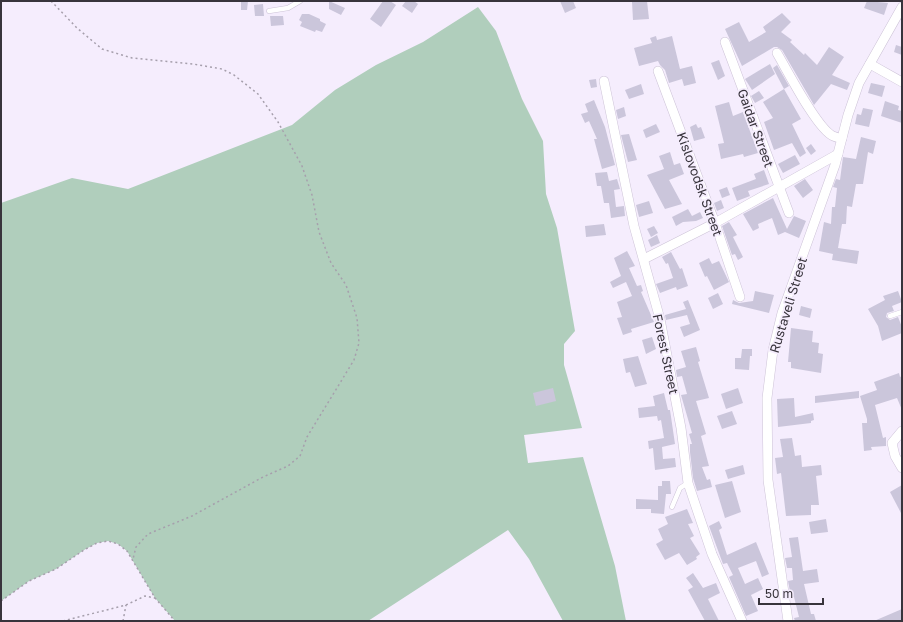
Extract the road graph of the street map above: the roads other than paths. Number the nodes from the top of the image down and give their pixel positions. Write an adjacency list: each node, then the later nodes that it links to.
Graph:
1 (300, 1): 3 (lane)
2 (902, 7): 6 (street, Rustaveli Street)
3 (269, 11)
4 (725, 42): 12 (street, Gaidar Street)
5 (777, 53): 10 (street)
6 (870, 64): 9 (street); 10 (street, Rustaveli Street)
7 (658, 70): 14 (street, Kislovodsk Street)
8 (604, 81): 15 (street, Forest Street)
9 (902, 82)
10 (842, 138): 11 (street, Rustaveli Street)
11 (838, 154): 12 (street); 24 (street, Rustaveli Street)
12 (778, 189): 13 (street, Gaidar Street); 14 (street)
13 (789, 212)
14 (715, 223): 15 (street); 16 (street, Kislovodsk Street)
15 (644, 259): 21 (street, Forest Street)
16 (740, 297)
17 (902, 312): 18 (lane)
18 (890, 316)
19 (902, 431): 20 (street)
20 (902, 468)
21 (688, 483): 22 (lane); 23 (street, Forest Street)
22 (672, 507)
23 (742, 621)
24 (788, 621)

